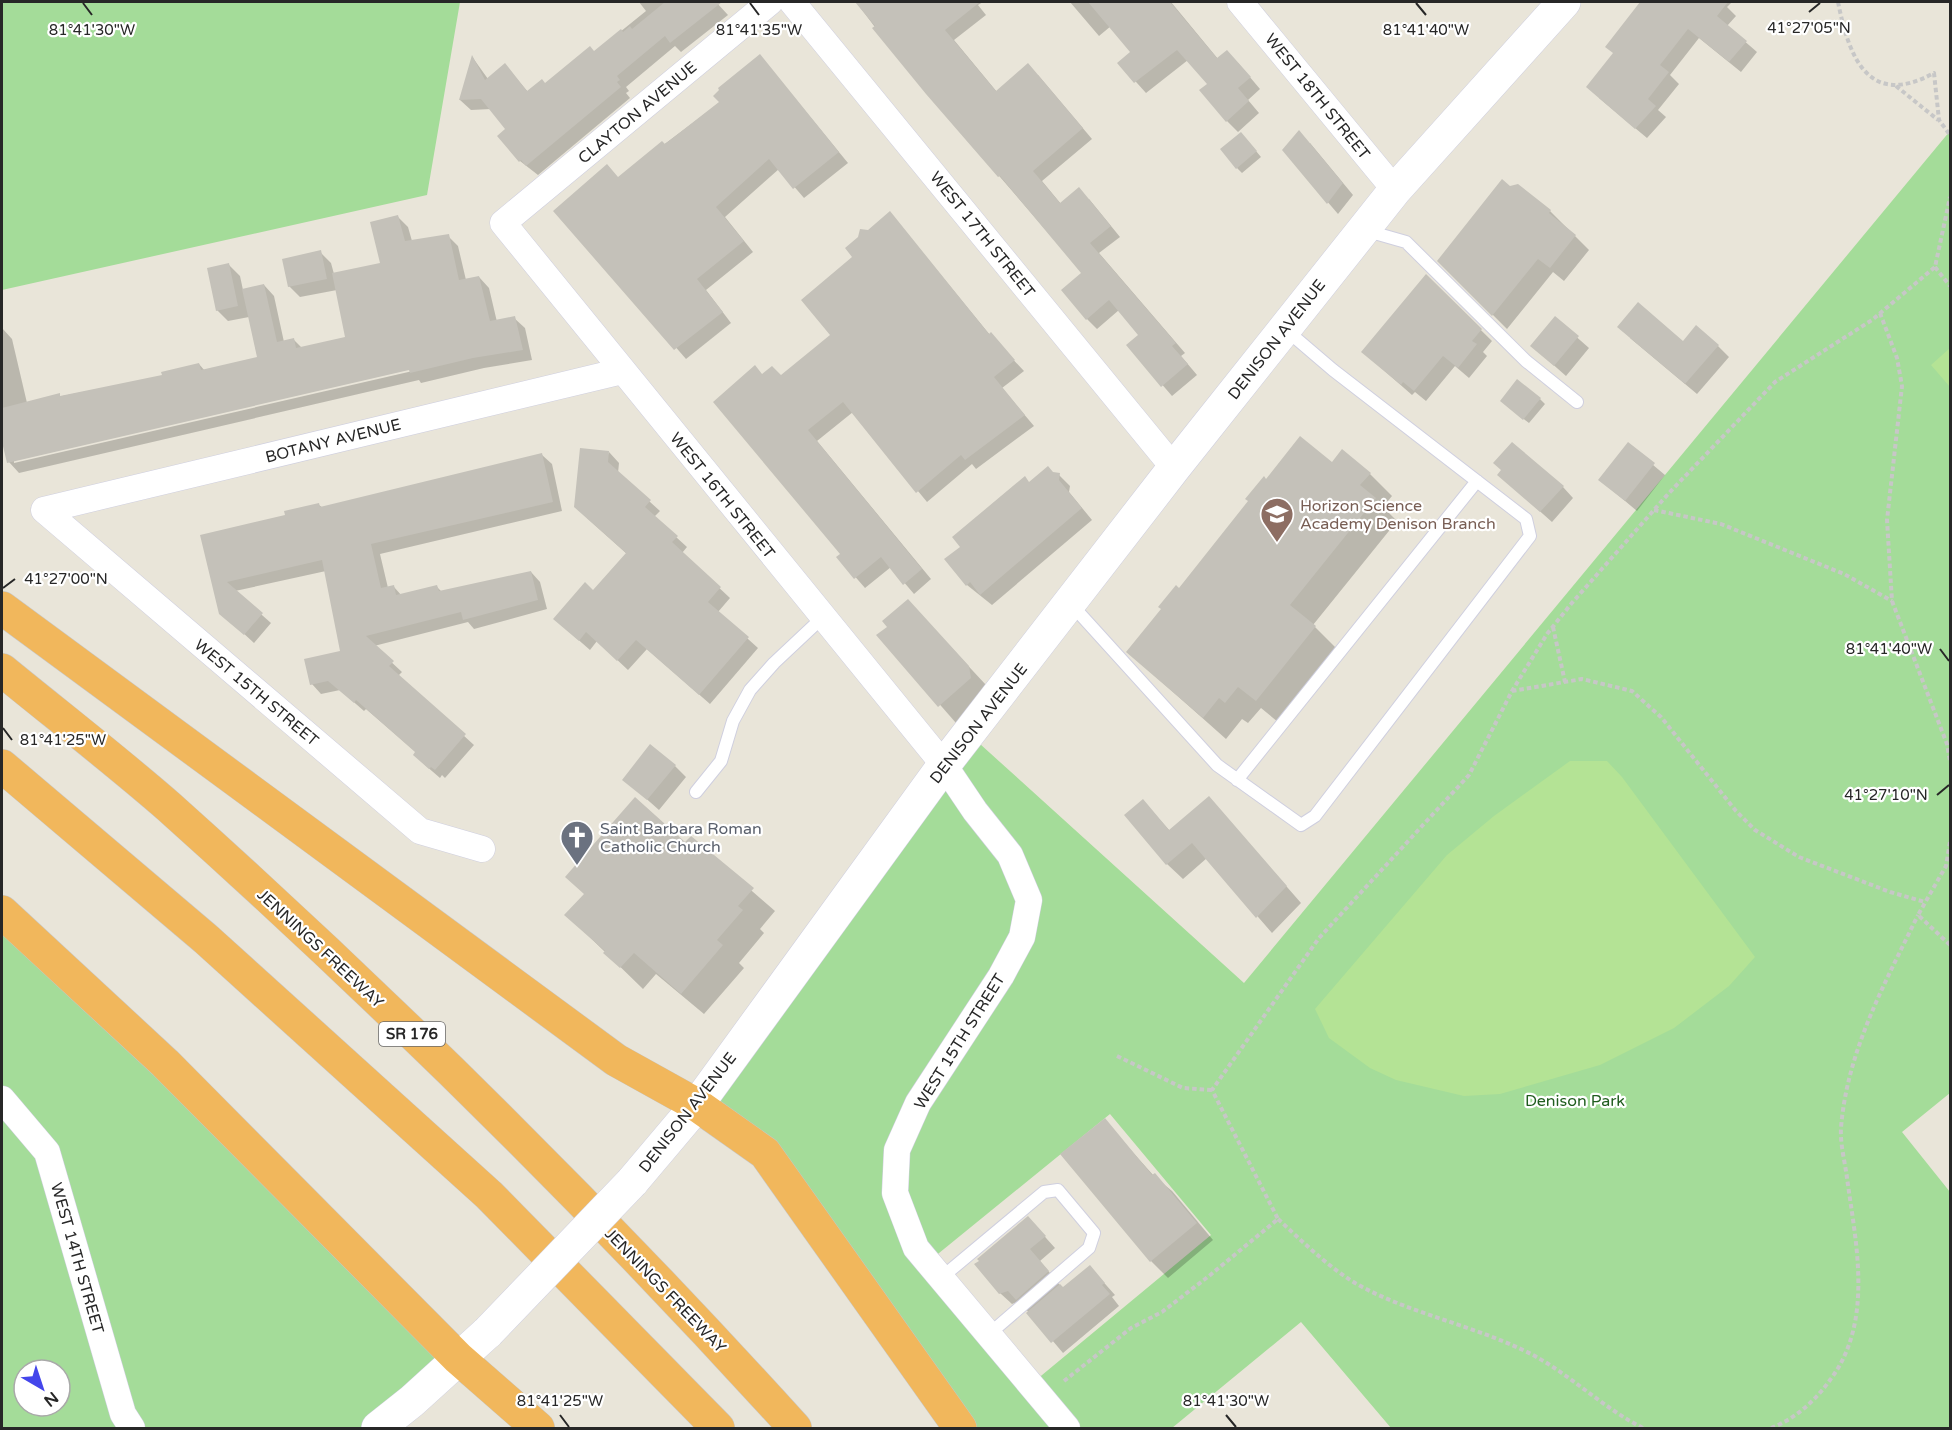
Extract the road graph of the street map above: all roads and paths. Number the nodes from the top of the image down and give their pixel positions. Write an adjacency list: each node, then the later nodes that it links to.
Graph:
1 (770, 2): 11 (street, CLAYTON AVENUE)
2 (792, 2): 19 (street, WEST 17TH STREET)
3 (1240, 2): 9 (street, WEST 18TH STREET)
4 (1564, 2): 9 (main road, DENISON AVENUE)
5 (1838, 2): 6 (path)
6 (1896, 86): 7 (path); 7 (path)
7 (1939, 120): 8 (path)
8 (1950, 135)
9 (1395, 190): 12 (main road, DENISON AVENUE)
10 (1950, 197): 13 (path)
11 (503, 223): 17 (street, WEST 16TH STREET)
12 (1363, 230): 16 (main road, DENISON AVENUE); 18 (lane)
13 (1935, 267): 14 (path); 15 (path)
14 (1950, 286)
15 (1880, 313): 22 (path); 23 (path)
16 (1285, 328): 19 (main road, DENISON AVENUE); 20 (lane)
17 (622, 371): 21 (street, BOTANY AVENUE); 26 (street, WEST 16TH STREET)
18 (1577, 402)
19 (1174, 468): 24 (main road, DENISON AVENUE)
20 (1477, 481): 34 (lane); 34 (lane)
21 (44, 510): 37 (street, WEST 15TH STREET)
22 (1654, 510): 23 (path); 27 (path)
23 (1893, 601): 31 (path)
24 (1070, 603): 32 (main road, DENISON AVENUE); 34 (lane)
25 (2, 608): 47 (highway)
26 (823, 617): 32 (street, WEST 16TH STREET); 35 (lane)
27 (1553, 627): 29 (path); 30 (path)
28 (2, 669): 57 (highway, JENNINGS FREEWAY / SR 176)
29 (1565, 682): 30 (path); 40 (path)
30 (1512, 691): 45 (path)
31 (1950, 761)
32 (944, 765): 47 (main road, DENISON AVENUE); 49 (street, WEST 15TH STREET)
33 (2, 766): 56 (highway)
34 (1238, 780)
35 (696, 792)
36 (1950, 842): 39 (path)
37 (482, 849)
38 (1950, 871): 39 (path)
39 (1943, 872): 40 (path)
40 (1925, 902): 42 (path)
41 (2, 912): 51 (highway)
42 (1918, 915): 43 (path); 61 (path)
43 (1950, 945)
44 (1117, 1056): 45 (path)
45 (1212, 1090): 48 (path)
46 (2, 1100): 53 (street, WEST 14TH STREET)
47 (697, 1105): 51 (main road, DENISON AVENUE, bridge); 58 (highway)
48 (1278, 1219): 52 (path); 60 (path)
49 (941, 1278): 50 (street, WEST 15TH STREET); 50 (lane)
50 (988, 1335): 59 (street, WEST 15TH STREET)
51 (458, 1358): 54 (main road, DENISON AVENUE); 55 (highway)
52 (1059, 1385)
53 (132, 1428)
54 (378, 1428)
55 (538, 1428)
56 (718, 1428)
57 (795, 1428)
58 (960, 1428)
59 (1067, 1428)
60 (1643, 1428)
61 (1771, 1428)

